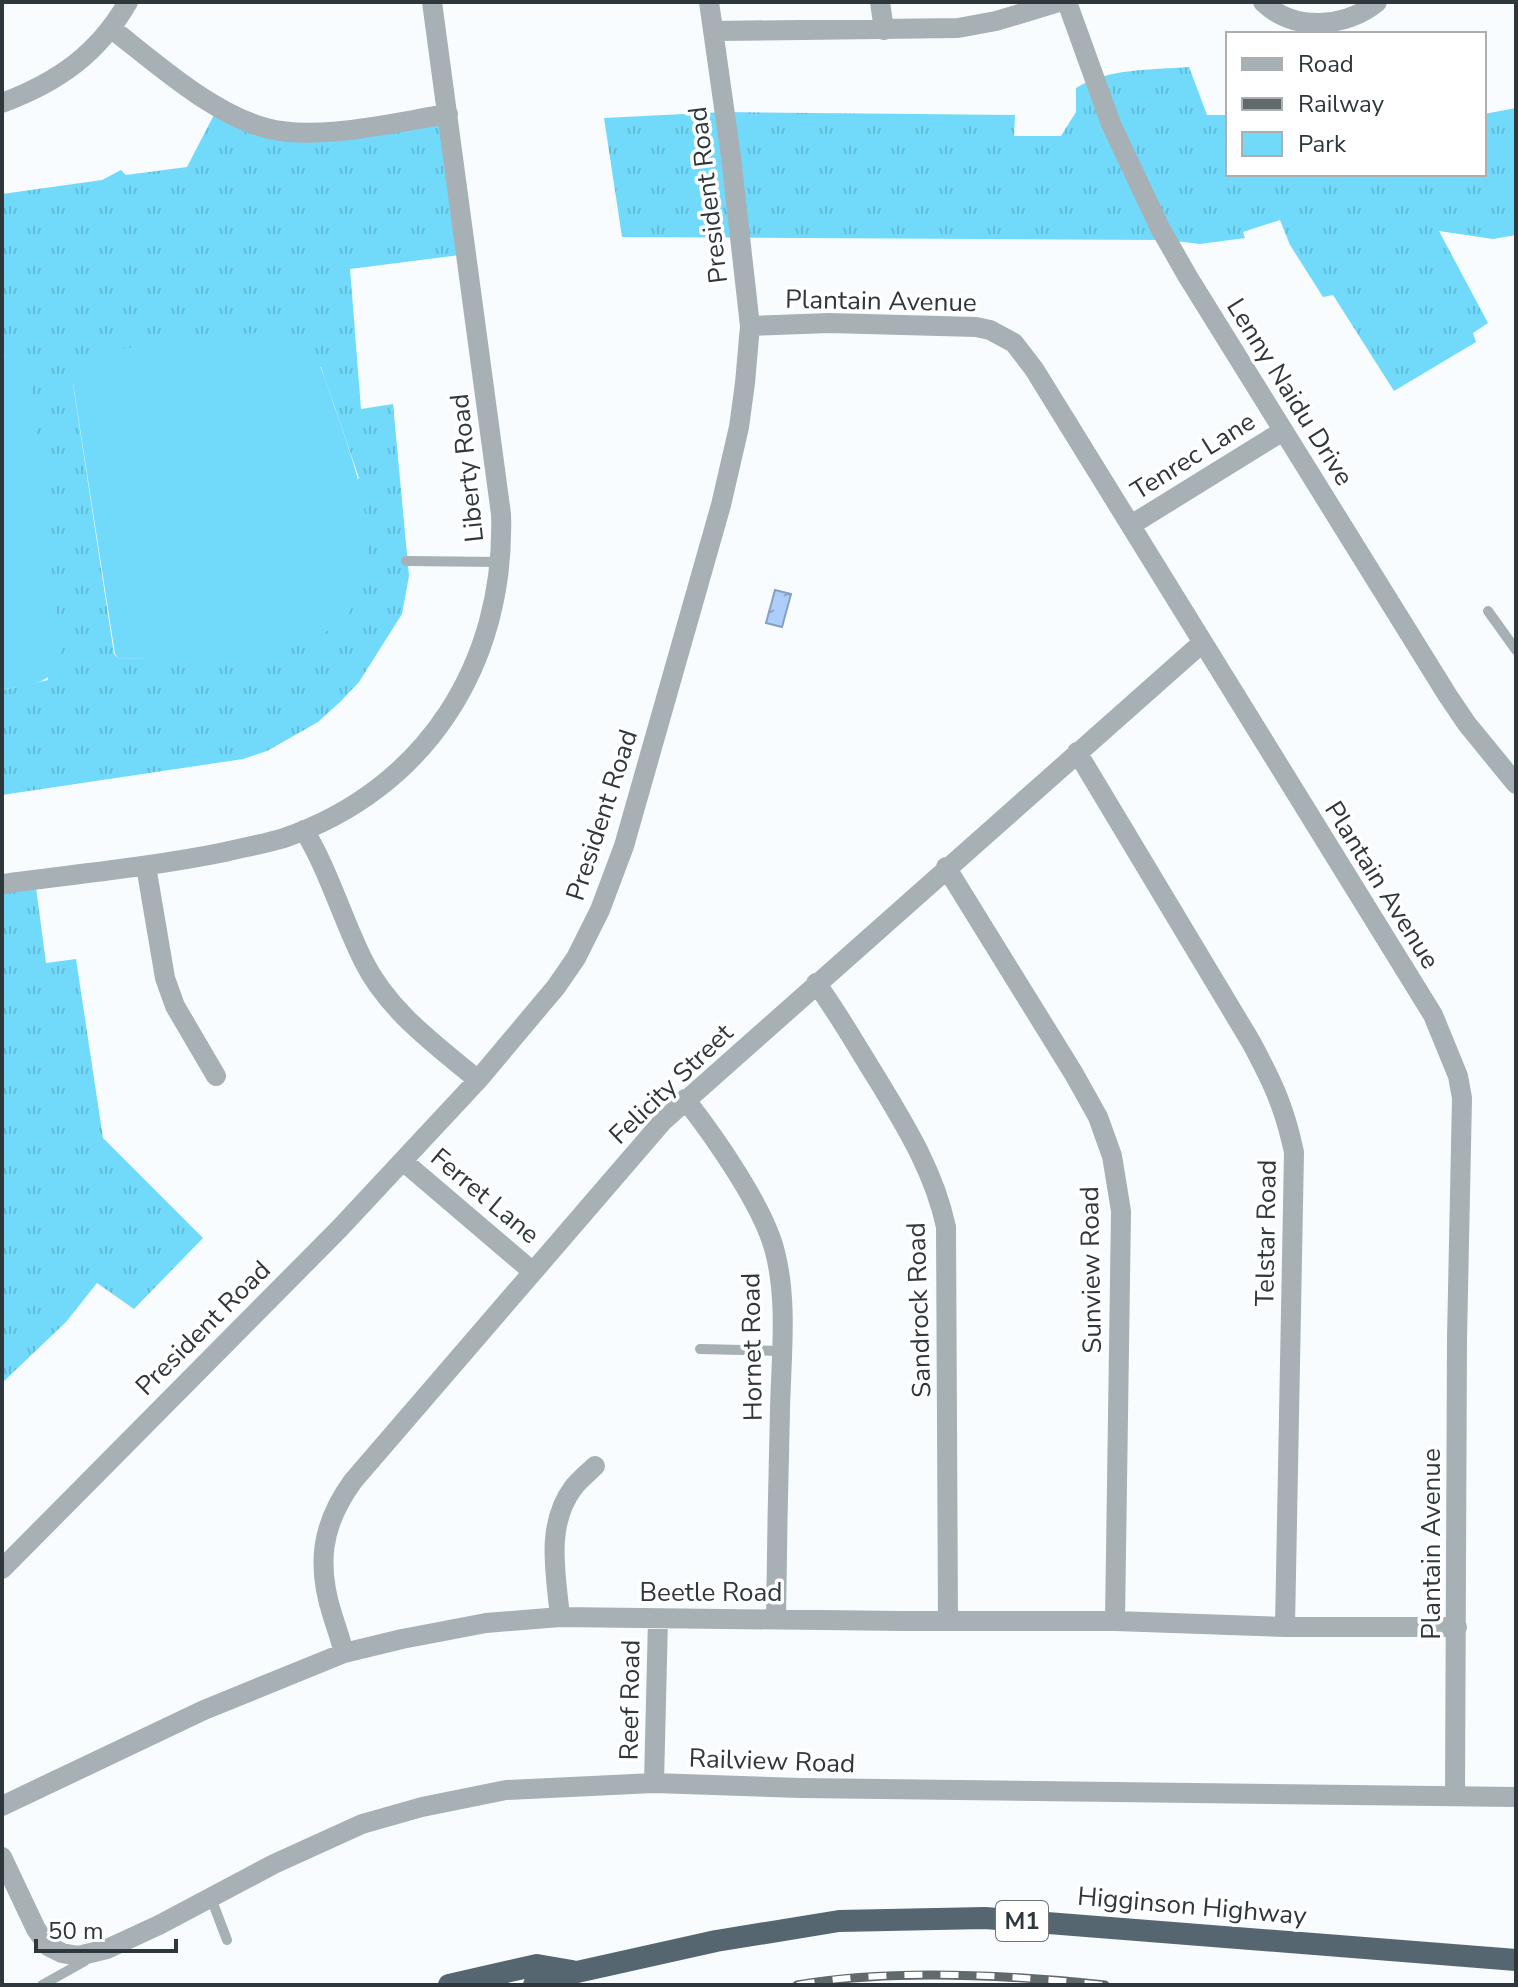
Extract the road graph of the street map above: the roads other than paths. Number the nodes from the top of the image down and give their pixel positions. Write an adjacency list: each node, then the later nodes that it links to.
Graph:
1 (128, 2): 9 (street)
2 (432, 2): 13 (street, Liberty Road)
3 (709, 2): 11 (street, President Road)
4 (880, 2): 10 (street)
5 (1059, 2): 10 (street)
6 (1067, 2): 15 (street, Lenny Naidu Drive)
7 (1263, 2): 8 (street)
8 (1377, 2)
9 (112, 29): 12 (street); 13 (street)
10 (884, 30): 11 (street)
11 (713, 31): 14 (street, President Road)
12 (2, 103)
13 (448, 114): 18 (street, Liberty Road)
14 (750, 326): 16 (street, Plantain Avenue); 30 (street, President Road)
15 (1283, 431): 16 (street, Tenrec Lane); 23 (street, Lenny Naidu Drive)
16 (1131, 525): 20 (street, Plantain Avenue)
17 (406, 561): 18 (lane)
18 (501, 562): 24 (street, Liberty Road)
19 (1488, 611): 21 (lane)
20 (1202, 643): 22 (street, Felicity Street); 44 (street, Plantain Avenue)
21 (1516, 650)
22 (1077, 752): 26 (street, Felicity Street); 43 (street, Telstar Road)
23 (1516, 784)
24 (304, 830): 25 (street, Liberty Road); 30 (street)
25 (146, 866): 27 (street, Liberty Road); 29 (street)
26 (946, 867): 28 (street, Felicity Street); 42 (street, Sunview Road)
27 (2, 884)
28 (816, 983): 31 (street, Felicity Street); 41 (street, Sandrock Road)
29 (216, 1076)
30 (478, 1080): 32 (street, President Road)
31 (685, 1099): 33 (street, Felicity Street); 35 (street, Hornet Road)
32 (404, 1162): 33 (street, Ferret Lane); 37 (street, President Road)
33 (532, 1271): 45 (street, Felicity Street)
34 (700, 1349): 35 (lane)
35 (782, 1351): 40 (street, Hornet Road)
36 (595, 1466): 38 (street)
37 (2, 1569)
38 (560, 1617): 39 (street, Beetle Road); 45 (street, Beetle Road)
39 (658, 1619): 40 (street, Beetle Road); 46 (street, Reef Road)
40 (776, 1619): 41 (street, Beetle Road)
41 (948, 1621): 42 (street, Beetle Road)
42 (1115, 1621): 43 (street, Beetle Road)
43 (1285, 1627): 44 (street, Beetle Road)
44 (1457, 1627): 47 (street, Plantain Avenue)
45 (344, 1653): 49 (street, Beetle Road)
46 (654, 1783): 47 (street, Railview Road); 51 (street, Railview Road)
47 (1455, 1795): 48 (street, Railview Road)
48 (1516, 1797)
49 (2, 1806)
50 (2, 1857): 53 (street, Railview Road)
51 (211, 1898): 52 (lane); 53 (street, Railview Road)
52 (227, 1940)
53 (107, 1949): 56 (lane)
54 (1516, 1960): 55 (highway, Higginson Highway / M1)
55 (577, 1972): 57 (highway); 58 (highway, Higginson Highway / M1)
56 (42, 1985)
57 (449, 1985)
58 (534, 1985)

